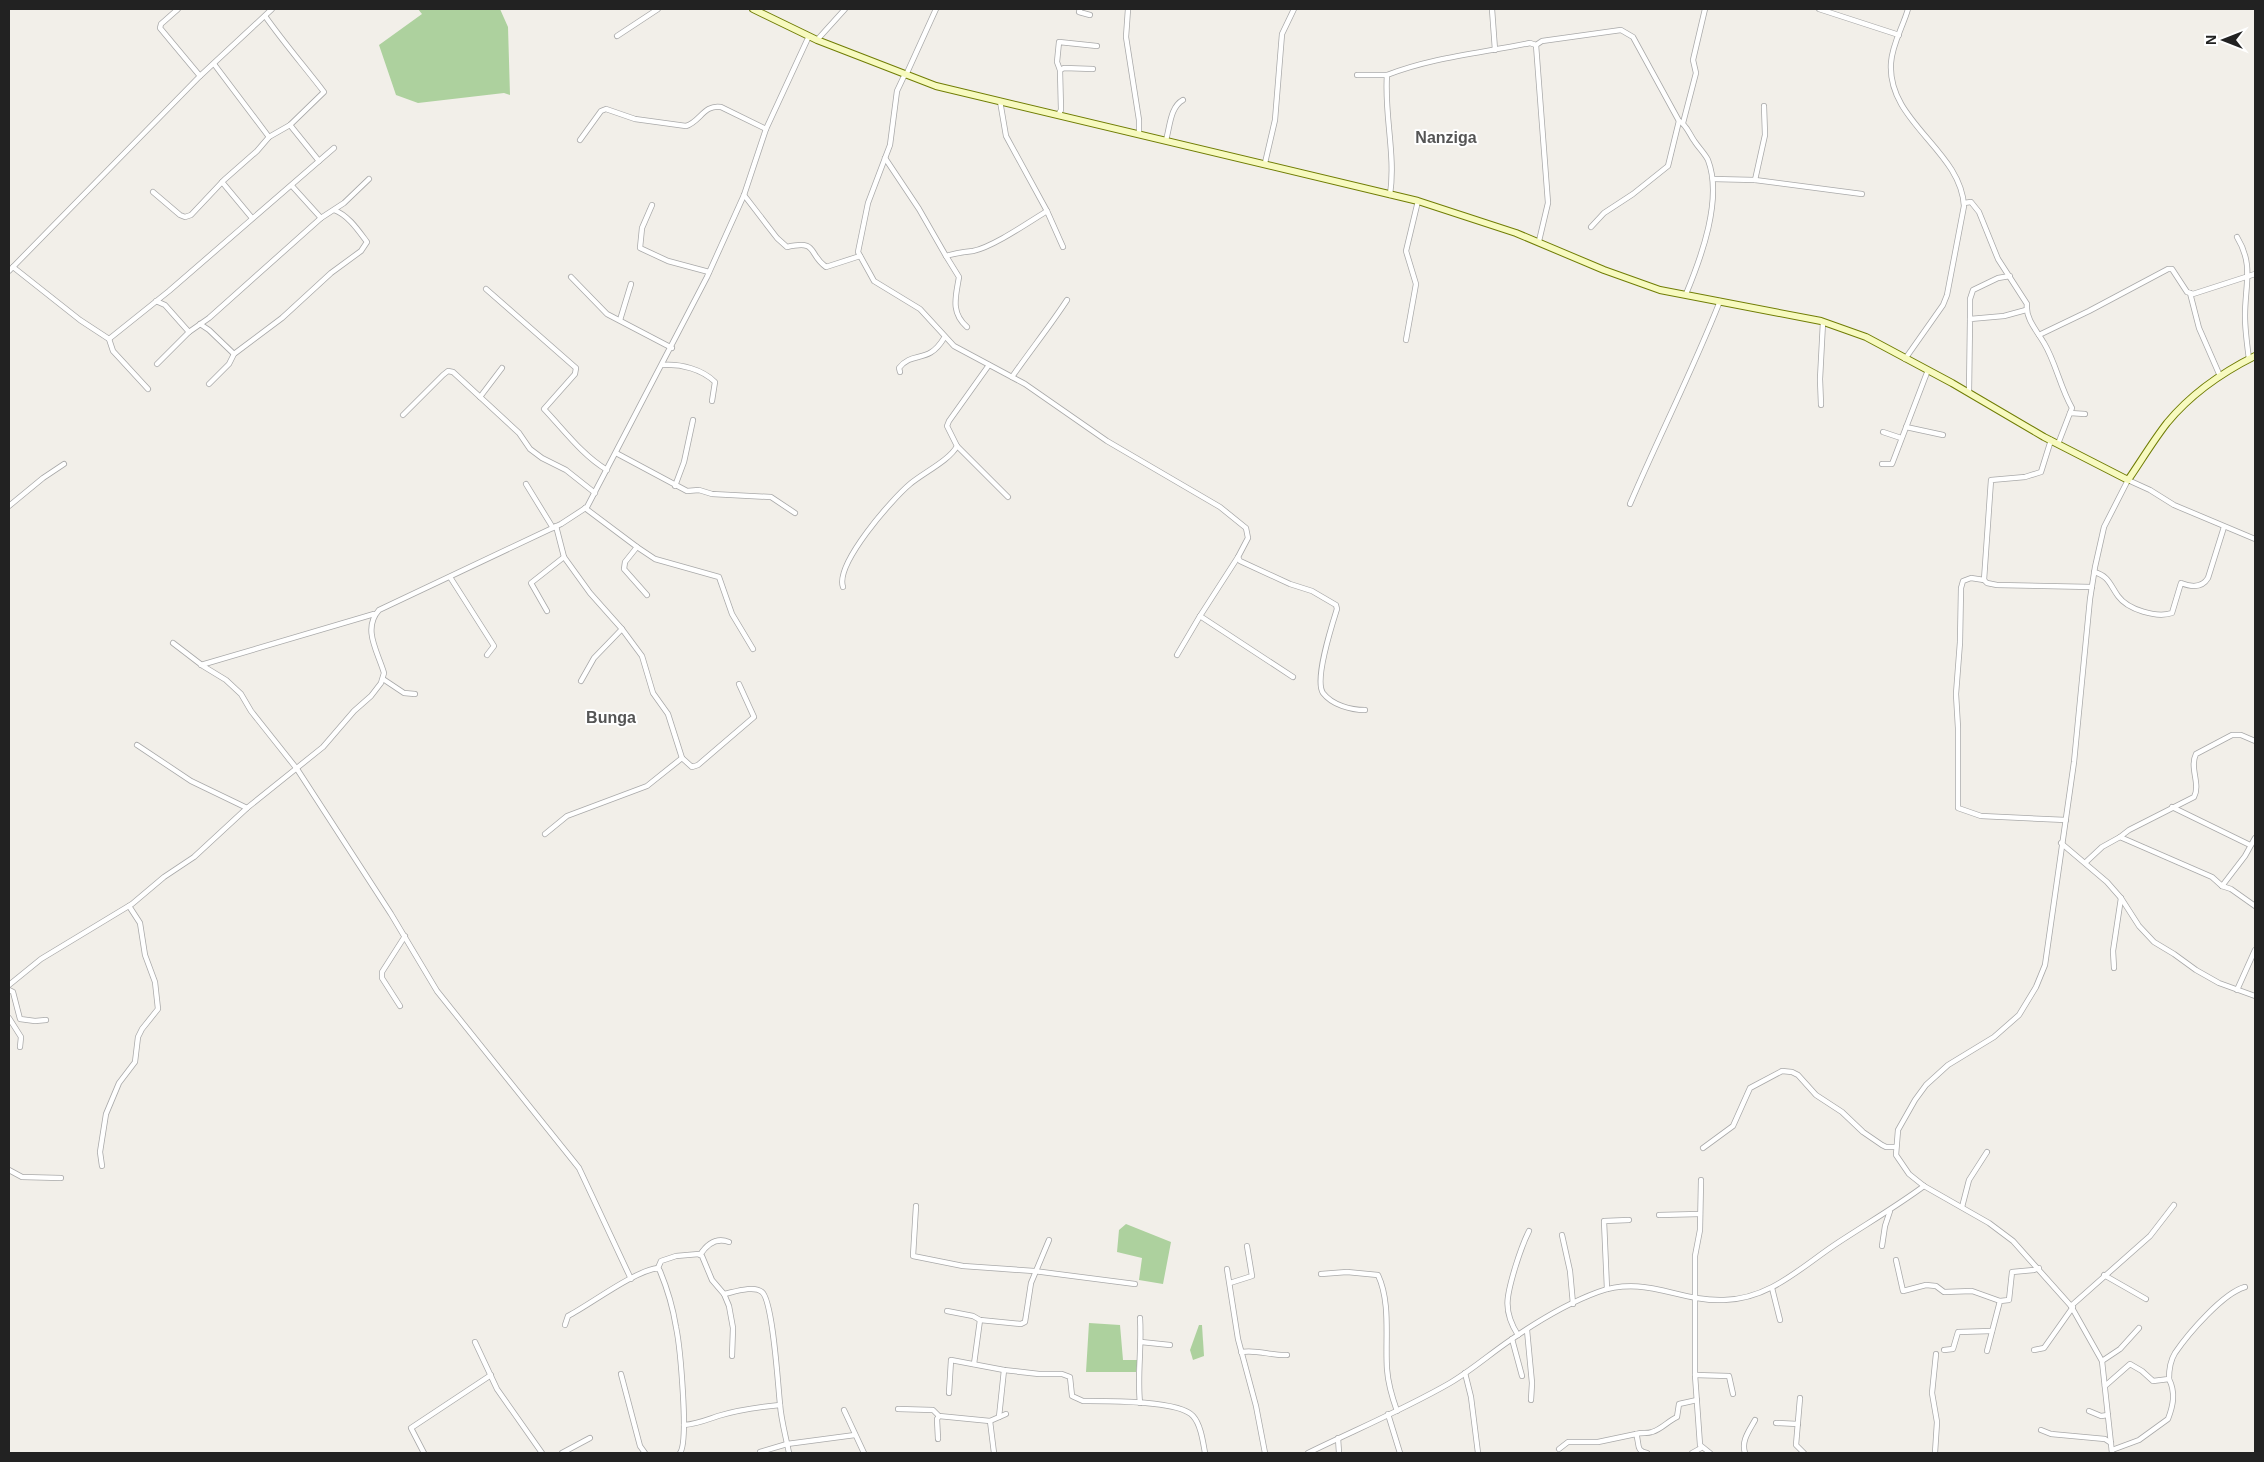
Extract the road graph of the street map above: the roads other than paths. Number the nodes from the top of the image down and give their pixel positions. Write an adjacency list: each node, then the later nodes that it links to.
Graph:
1 (178, 9): 29 (street)
2 (272, 9): 15 (street)
3 (658, 9): 17 (street)
4 (753, 9): 18 (street)
5 (845, 9): 19 (street)
6 (936, 9): 26 (street)
7 (1080, 9): 14 (street)
8 (1128, 9): 37 (street)
9 (1294, 9): 44 (street)
10 (1492, 9): 22 (street)
11 (1705, 9): 34 (street)
12 (1819, 9): 16 (street)
13 (1908, 9): 16 (street)
14 (1090, 15)
15 (265, 16): 23 (street); 35 (street)
16 (1899, 35): 55 (street)
17 (617, 36)
18 (809, 36): 19 (street); 36 (street)
19 (817, 40): 26 (street)
20 (1536, 45): 22 (street); 34 (street); 63 (street)
21 (1097, 46): 25 (street)
22 (1495, 50): 28 (street)
23 (214, 64): 29 (street); 38 (street)
24 (1094, 69): 25 (street)
25 (1060, 70): 33 (street)
26 (906, 74): 31 (street); 42 (street)
27 (1356, 75): 28 (street)
28 (1388, 75): 53 (street)
29 (200, 76): 67 (street)
30 (1183, 100): 40 (street)
31 (1000, 101): 33 (street); 58 (street)
32 (1764, 106): 47 (street)
33 (1058, 115): 37 (street)
34 (1681, 122): 45 (street); 61 (street)
35 (290, 125): 38 (street); 43 (street)
36 (766, 129): 39 (street); 52 (street)
37 (1139, 134): 40 (street)
38 (269, 137): 48 (street)
39 (580, 140)
40 (1166, 140): 44 (street)
41 (334, 148): 43 (street)
42 (885, 158): 65 (street); 66 (street)
43 (319, 161): 49 (street)
44 (1265, 163): 53 (street)
45 (1713, 179): 47 (street); 76 (street)
46 (370, 180): 57 (street)
47 (1755, 180): 51 (street)
48 (222, 182): 50 (street); 59 (street)
49 (292, 186): 59 (street); 60 (street)
50 (153, 192)
51 (1862, 194)
52 (744, 195): 65 (street); 68 (street)
53 (1390, 195): 54 (street)
54 (1418, 201): 63 (street); 90 (street)
55 (1964, 203): 70 (street); 94 (street)
56 (652, 205): 68 (street)
57 (334, 210): 60 (street); 92 (street)
58 (1047, 211): 64 (street); 66 (street)
59 (252, 218): 78 (street)
60 (321, 218): 84 (street)
61 (1591, 226)
62 (2237, 237): 71 (street)
63 (1538, 241): 76 (street)
64 (1064, 247)
65 (860, 256): 88 (street)
66 (946, 256): 85 (street)
67 (10, 269): 89 (street)
68 (709, 272): 91 (street)
69 (2255, 274): 71 (street)
70 (2010, 276): 80 (street); 81 (street)
71 (2247, 276): 75 (street); 93 (street)
72 (571, 277): 82 (street)
73 (631, 284): 82 (street)
74 (486, 289): 123 (street)
75 (2190, 293): 87 (street); 101 (street)
76 (1686, 294): 79 (street)
77 (1067, 300): 102 (street)
78 (156, 301): 86 (street); 89 (street)
79 (1720, 301): 83 (street); 129 (street)
80 (2026, 310): 81 (street); 87 (street)
81 (1970, 319): 105 (street)
82 (620, 320): 91 (street)
83 (1823, 322): 94 (street); 108 (street)
84 (200, 324): 86 (street); 92 (street)
85 (967, 327)
86 (189, 332): 95 (street)
87 (2039, 335): 109 (street)
88 (944, 338): 97 (street); 100 (street)
89 (109, 339): 104 (street)
90 (1406, 340)
91 (672, 348): 96 (street)
92 (234, 354): 103 (street)
93 (2252, 357): 101 (street)
94 (1905, 359): 99 (street)
95 (157, 364)
96 (663, 365): 107 (street); 120 (street)
97 (990, 365): 102 (street); 119 (street)
98 (502, 368): 106 (street)
99 (1928, 370): 105 (street); 113 (street)
100 (900, 372)
101 (2220, 376): 124 (street)
102 (1012, 377): 138 (street)
103 (209, 384)
104 (148, 389)
105 (1968, 393): 117 (street)
106 (480, 397): 111 (street); 127 (street)
107 (712, 402)
108 (1821, 405)
109 (2070, 413): 110 (street); 118 (street)
110 (2086, 414)
111 (403, 415)
112 (693, 420): 126 (street)
113 (1906, 427): 115 (street); 116 (street)
114 (1883, 432): 116 (street)
115 (1943, 435)
116 (1901, 438): 122 (street)
117 (2051, 440): 118 (street); 141 (street)
118 (2058, 444): 124 (street)
119 (957, 446): 128 (street); 142 (street)
120 (616, 453): 123 (street); 126 (street)
121 (64, 464): 130 (street)
122 (1882, 464)
123 (607, 470): 127 (street)
124 (2128, 480): 134 (street); 139 (street)
125 (526, 484): 133 (street)
126 (675, 486): 132 (street)
127 (595, 493): 131 (street)
128 (1008, 497)
129 (1630, 504)
130 (9, 506)
131 (585, 508): 133 (street); 136 (street)
132 (795, 513)
133 (555, 527): 137 (street); 140 (street)
134 (2224, 527): 135 (street); 139 (street)
135 (2255, 539)
136 (636, 548): 144 (street); 150 (street)
137 (564, 557): 145 (street); 148 (street)
138 (1238, 557): 147 (street); 159 (street)
139 (2094, 572): 143 (street)
140 (450, 577): 146 (street); 152 (street)
141 (1984, 580): 143 (street); 166 (street)
142 (843, 587)
143 (2092, 587): 166 (street)
144 (647, 595)
145 (547, 611)
146 (375, 614): 153 (street); 155 (street)
147 (1200, 616): 151 (street); 154 (street)
148 (622, 629): 156 (street); 162 (street)
149 (173, 643): 153 (street)
150 (753, 649)
151 (1177, 654)
152 (487, 655)
153 (201, 665): 163 (street)
154 (1293, 677)
155 (383, 679): 158 (street); 163 (street)
156 (581, 680)
157 (739, 684): 162 (street)
158 (415, 694)
159 (1365, 710)
160 (2255, 741): 165 (street)
161 (137, 745): 164 (street)
162 (682, 758): 167 (street)
163 (297, 769): 164 (street); 177 (street)
164 (247, 808): 175 (street)
165 (2172, 808): 168 (street); 171 (street)
166 (2066, 820): 170 (street)
167 (545, 834)
168 (2120, 837): 172 (street); 173 (street)
169 (2255, 838): 171 (street)
170 (2061, 843): 172 (street); 188 (street)
171 (2250, 845): 173 (street)
172 (2086, 862): 174 (street)
173 (2222, 886): 176 (street)
174 (2121, 898): 179 (street); 182 (street)
175 (129, 906): 180 (street); 191 (street)
176 (2255, 906)
177 (405, 936): 184 (street); 217 (street)
178 (2255, 950): 182 (street)
179 (2114, 968)
180 (9, 985)
181 (9, 990): 186 (street)
182 (2237, 990): 183 (street)
183 (2255, 996)
184 (400, 1006)
185 (9, 1018): 187 (street)
186 (46, 1020)
187 (20, 1047)
188 (1896, 1147): 189 (street); 195 (street)
189 (1703, 1148)
190 (1987, 1152): 198 (street)
191 (102, 1166)
192 (9, 1170): 193 (street)
193 (61, 1178)
194 (1701, 1180): 200 (street)
195 (1924, 1186): 198 (street); 199 (street)
196 (2174, 1205): 216 (street)
197 (916, 1206): 214 (street)
198 (1962, 1207): 212 (street)
199 (1890, 1211): 208 (street); 221 (street)
200 (1700, 1214): 201 (street); 224 (street)
201 (1659, 1215)
202 (1629, 1220): 222 (street)
203 (1529, 1231): 237 (street)
204 (1562, 1235): 227 (street)
205 (1049, 1240): 214 (street)
206 (729, 1242): 209 (street)
207 (1247, 1246): 218 (street)
208 (1882, 1246)
209 (700, 1255): 211 (street); 223 (street)
210 (1896, 1260): 226 (street)
211 (658, 1268): 217 (street); 279 (street)
212 (2039, 1268): 226 (street); 228 (street)
213 (1227, 1269): 218 (street)
214 (1034, 1271): 219 (street); 231 (street)
215 (1321, 1274): 268 (street)
216 (2104, 1275): 225 (street); 228 (street)
217 (631, 1279): 233 (street)
218 (1230, 1282): 245 (street)
219 (1135, 1284)
220 (2245, 1287): 257 (street)
221 (1772, 1288): 224 (street); 232 (street)
222 (1607, 1289): 224 (street); 227 (street)
223 (724, 1294): 248 (street); 265 (street)
224 (1695, 1298): 256 (street)
225 (2146, 1299)
226 (2000, 1301): 236 (street)
227 (1573, 1304): 235 (street)
228 (2072, 1307): 243 (street); 249 (street)
229 (947, 1311): 231 (street)
230 (1140, 1318): 240 (street)
231 (980, 1320): 250 (street)
232 (1780, 1320)
233 (565, 1325)
234 (2139, 1328): 249 (street)
235 (1527, 1330): 237 (street); 262 (street)
236 (1992, 1331): 242 (street); 244 (street)
237 (1518, 1335): 238 (street)
238 (1512, 1339): 252 (street); 255 (street)
239 (475, 1342): 254 (street)
240 (1141, 1342): 241 (street); 264 (street)
241 (1170, 1345)
242 (1944, 1350)
243 (2034, 1350)
244 (1987, 1351)
245 (1241, 1352): 247 (street); 301 (street)
246 (1936, 1354): 311 (street)
247 (1287, 1355)
248 (732, 1356)
249 (2102, 1361): 258 (street)
250 (974, 1364): 251 (street); 259 (street)
251 (1004, 1370): 264 (street); 274 (street)
252 (1465, 1373): 268 (street); 305 (street)
253 (621, 1374): 295 (street)
254 (491, 1375): 292 (street); 293 (street)
255 (1522, 1376)
256 (1696, 1376): 260 (street); 263 (street)
257 (2169, 1379): 258 (street); 291 (street)
258 (2105, 1386): 273 (street)
259 (949, 1393)
260 (1734, 1394)
261 (1800, 1398): 278 (street)
262 (1531, 1400)
263 (1697, 1400): 281 (street); 288 (street)
264 (1140, 1403): 300 (street)
265 (780, 1405): 279 (street); 287 (street)
266 (898, 1408): 272 (street)
267 (844, 1410): 282 (street)
268 (1397, 1410): 271 (street)
269 (2088, 1411): 273 (street)
270 (1006, 1414): 274 (street)
271 (1388, 1414): 284 (street); 304 (street)
272 (939, 1416): 276 (street); 285 (street)
273 (2108, 1416): 286 (street)
274 (999, 1417): 276 (street)
275 (1755, 1420): 309 (street)
276 (990, 1421): 299 (street)
277 (1776, 1423): 278 (street)
278 (1798, 1424): 310 (street)
279 (684, 1425): 296 (street)
280 (2041, 1430): 286 (street)
281 (1636, 1434): 289 (street); 306 (street)
282 (854, 1435): 287 (street); 298 (street)
283 (590, 1438): 294 (street)
284 (1338, 1438): 302 (street); 303 (street)
285 (938, 1439)
286 (2111, 1443): 291 (street)
287 (787, 1444): 290 (street); 297 (street)
288 (1701, 1448): 307 (street); 308 (street)
289 (1559, 1449)
290 (760, 1452)
291 (2112, 1452)
292 (424, 1453)
293 (542, 1453)
294 (562, 1453)
295 (645, 1453)
296 (680, 1453)
297 (789, 1453)
298 (864, 1453)
299 (994, 1453)
300 (1205, 1453)
301 (1265, 1453)
302 (1308, 1453)
303 (1339, 1453)
304 (1400, 1453)
305 (1478, 1453)
306 (1647, 1453)
307 (1692, 1453)
308 (1710, 1453)
309 (1745, 1453)
310 (1804, 1453)
311 (1935, 1453)

